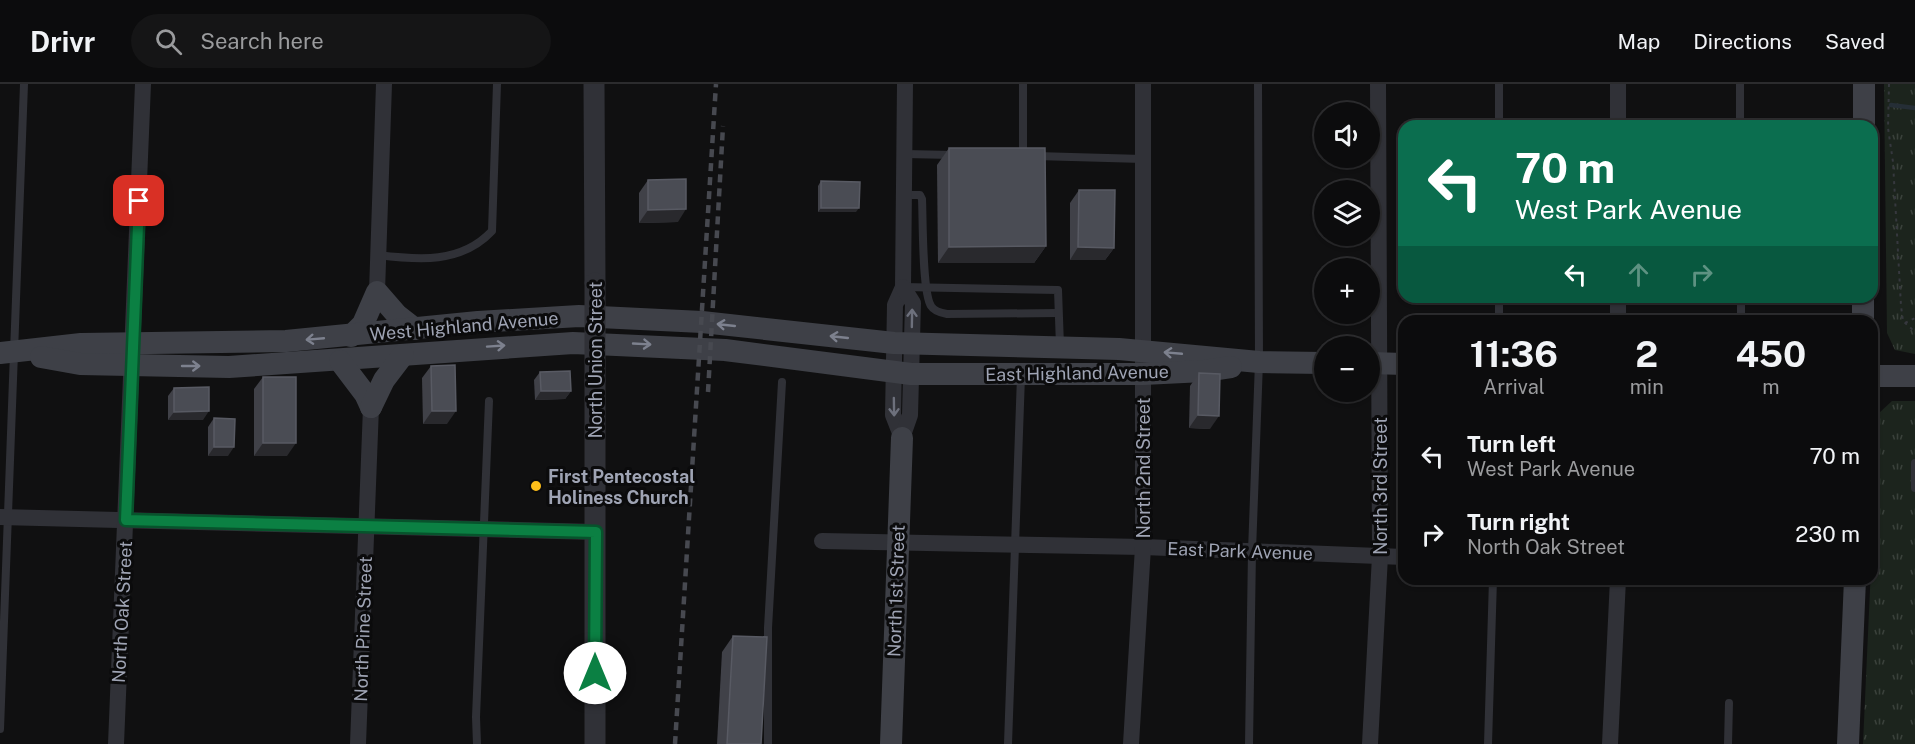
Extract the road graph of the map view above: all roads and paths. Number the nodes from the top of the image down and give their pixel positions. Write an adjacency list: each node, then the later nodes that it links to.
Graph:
1 (24, 84): 41 (lane)
2 (143, 84): 37 (street, North Oak Street)
3 (384, 84): 26 (street)
4 (497, 84): 26 (lane)
5 (594, 84): 65 (street, North Union Street, bridge)
6 (905, 84): 20 (street, North 1st Street)
7 (1023, 84): 23 (lane)
8 (1143, 84): 24 (street, North 2nd Street)
9 (1258, 84): 44 (lane)
10 (1378, 84): 36 (street, North 3rd Street)
11 (1499, 84): 16 (lane)
12 (1618, 84): 17 (street)
13 (1740, 84): 18 (lane)
14 (1864, 84): 19 (main road)
15 (1889, 84): 32 (path)
16 (1500, 120)
17 (1618, 120)
18 (1740, 120)
19 (1864, 120)
20 (904, 154): 21 (lane); 25 (street, North 1st Street)
21 (963, 155)
22 (1011, 155): 23 (lane)
23 (1023, 156): 24 (lane)
24 (1143, 159): 40 (street, North 2nd Street)
25 (904, 195): 27 (street, North 1st Street); 28 (lane)
26 (378, 255): 29 (street)
27 (903, 287): 28 (lane); 38 (street, North 1st Street)
28 (927, 287): 30 (lane); 30 (lane)
29 (377, 292): 33 (main road); 35 (main road)
30 (1058, 313): 39 (lane)
31 (1915, 318): 32 (path)
32 (1905, 322): 34 (path)
33 (415, 329): 35 (main road, West Highland Avenue); 38 (main road, West Highland Avenue, one-way to 33)
34 (1915, 332)
35 (351, 336): 37 (main road, West Highland Avenue, one-way to 37)
36 (1375, 336)
37 (134, 342): 41 (main road, West Highland Avenue); 48 (street, North Oak Street)
38 (903, 343): 39 (main road, East Highland Avenue); 49 (street, North 1st Street)
39 (1060, 347): 40 (main road, East Highland Avenue)
40 (1143, 350): 44 (main road, East Highland Avenue, one-way to 40); 50 (street, North 2nd Street)
41 (8, 353): 48 (main road, West Highland Avenue); 61 (lane)
42 (403, 355): 43 (main road, West Highland Avenue); 49 (main road, West Highland Avenue, one-way to 49); 57 (main road)
43 (340, 361): 48 (main road, West Highland Avenue, one-way to 43); 57 (main road)
44 (1259, 362): 45 (main road, East Highland Avenue); 50 (main road, East Highland Avenue); 70 (lane)
45 (1314, 363)
46 (1380, 363): 47 (main road)
47 (1398, 364)
48 (133, 366): 62 (street, North Oak Street)
49 (902, 373): 51 (main road, East Highland Avenue); 58 (street, North 1st Street)
50 (1143, 374): 51 (main road, East Highland Avenue); 69 (street, North 2nd Street)
51 (1021, 375): 68 (lane)
52 (1878, 376): 53 (main road)
53 (1915, 376)
54 (782, 382): 82 (lane)
55 (489, 400): 64 (lane)
56 (1376, 402): 71 (street, North 3rd Street)
57 (371, 407): 63 (street, North Pine Street)
58 (902, 438): 67 (main road, North 1st Street)
59 (1915, 463): 60 (lane)
60 (1915, 488)
61 (3, 517): 62 (street); 77 (lane)
62 (126, 520): 63 (street); 78 (street, North Oak Street)
63 (368, 526): 64 (street); 79 (street, North Pine Street)
64 (483, 529): 65 (street); 80 (lane)
65 (596, 532): 81 (street, North Union Street)
66 (822, 541): 67 (street, East Park Avenue)
67 (897, 541): 68 (street, East Park Avenue); 83 (main road, North 1st Street)
68 (1015, 544): 69 (street, East Park Avenue); 84 (lane)
69 (1143, 547): 70 (street, East Park Avenue); 85 (street, North 2nd Street)
70 (1252, 551): 71 (street, East Park Avenue); 86 (lane)
71 (1380, 556): 72 (street, East Park Avenue); 87 (street, North 3rd Street)
72 (1398, 557)
73 (1493, 585): 88 (lane)
74 (1618, 585): 89 (street)
75 (1855, 585): 91 (main road)
76 (1729, 703): 90 (lane)
77 (0, 729)
78 (116, 744)
79 (358, 744)
80 (477, 744)
81 (595, 744)
82 (768, 744)
83 (891, 744)
84 (1008, 744)
85 (1131, 744)
86 (1250, 744)
87 (1370, 744)
88 (1488, 744)
89 (1610, 744)
90 (1728, 744)
91 (1848, 744)

